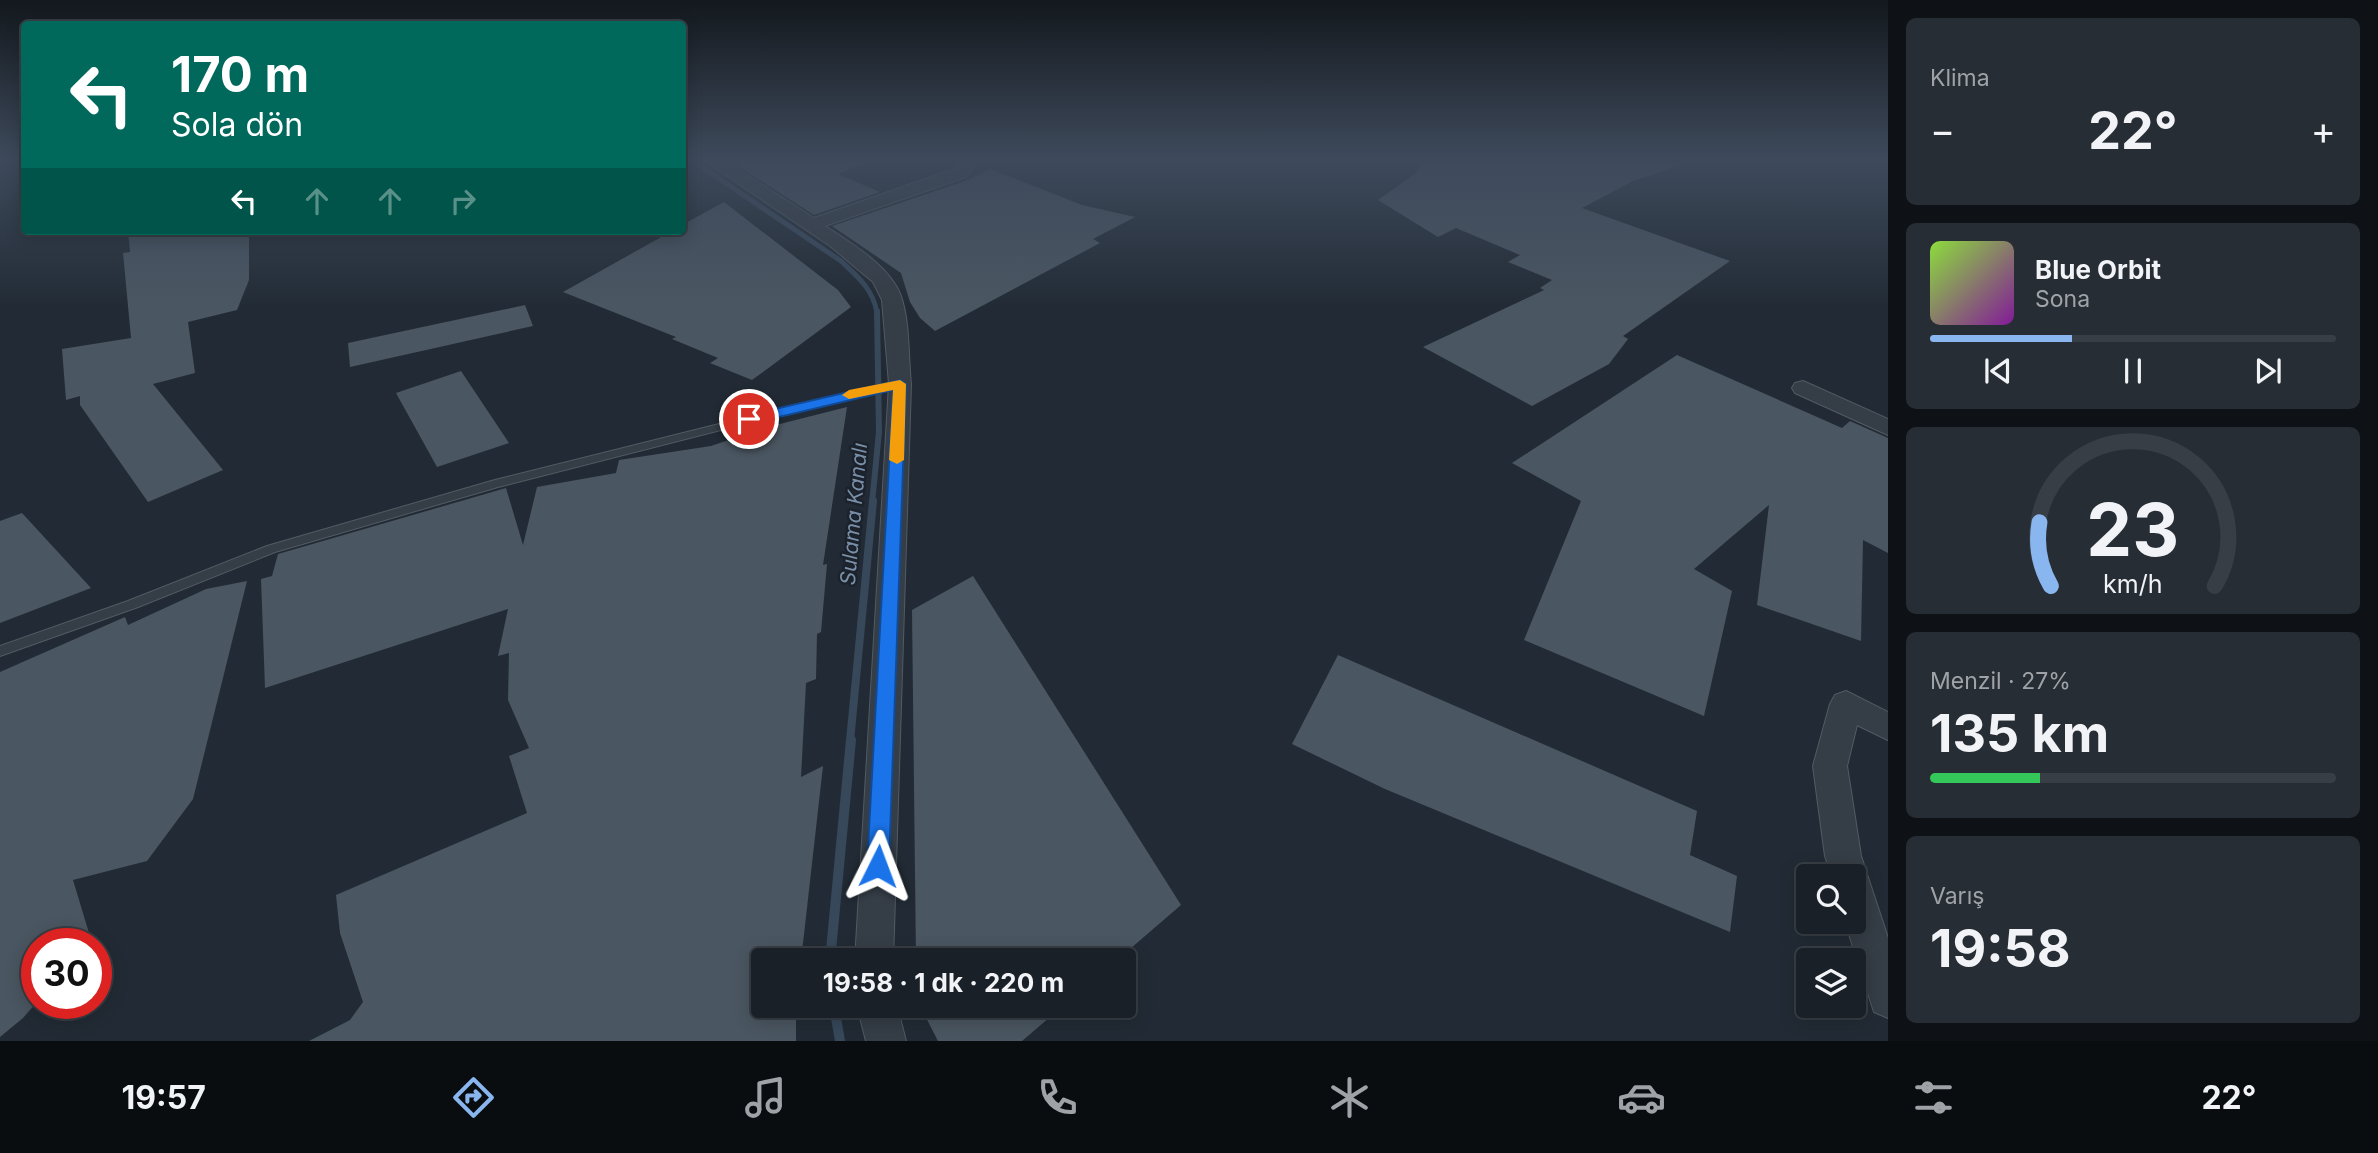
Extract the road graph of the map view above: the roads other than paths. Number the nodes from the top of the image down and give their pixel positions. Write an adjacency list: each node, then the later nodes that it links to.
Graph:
1 (787, 210): 3 (street)
2 (854, 210): 3 (street)
3 (810, 225): 4 (street)
4 (900, 384): 7 (lane); 11 (street)
5 (1803, 387): 6 (street)
6 (1888, 428)
7 (0, 651)
8 (1888, 727): 9 (street)
9 (1846, 864)
10 (1866, 929): 12 (street)
11 (875, 948)
12 (1888, 998)
13 (880, 1018): 14 (street)
14 (886, 1041)

